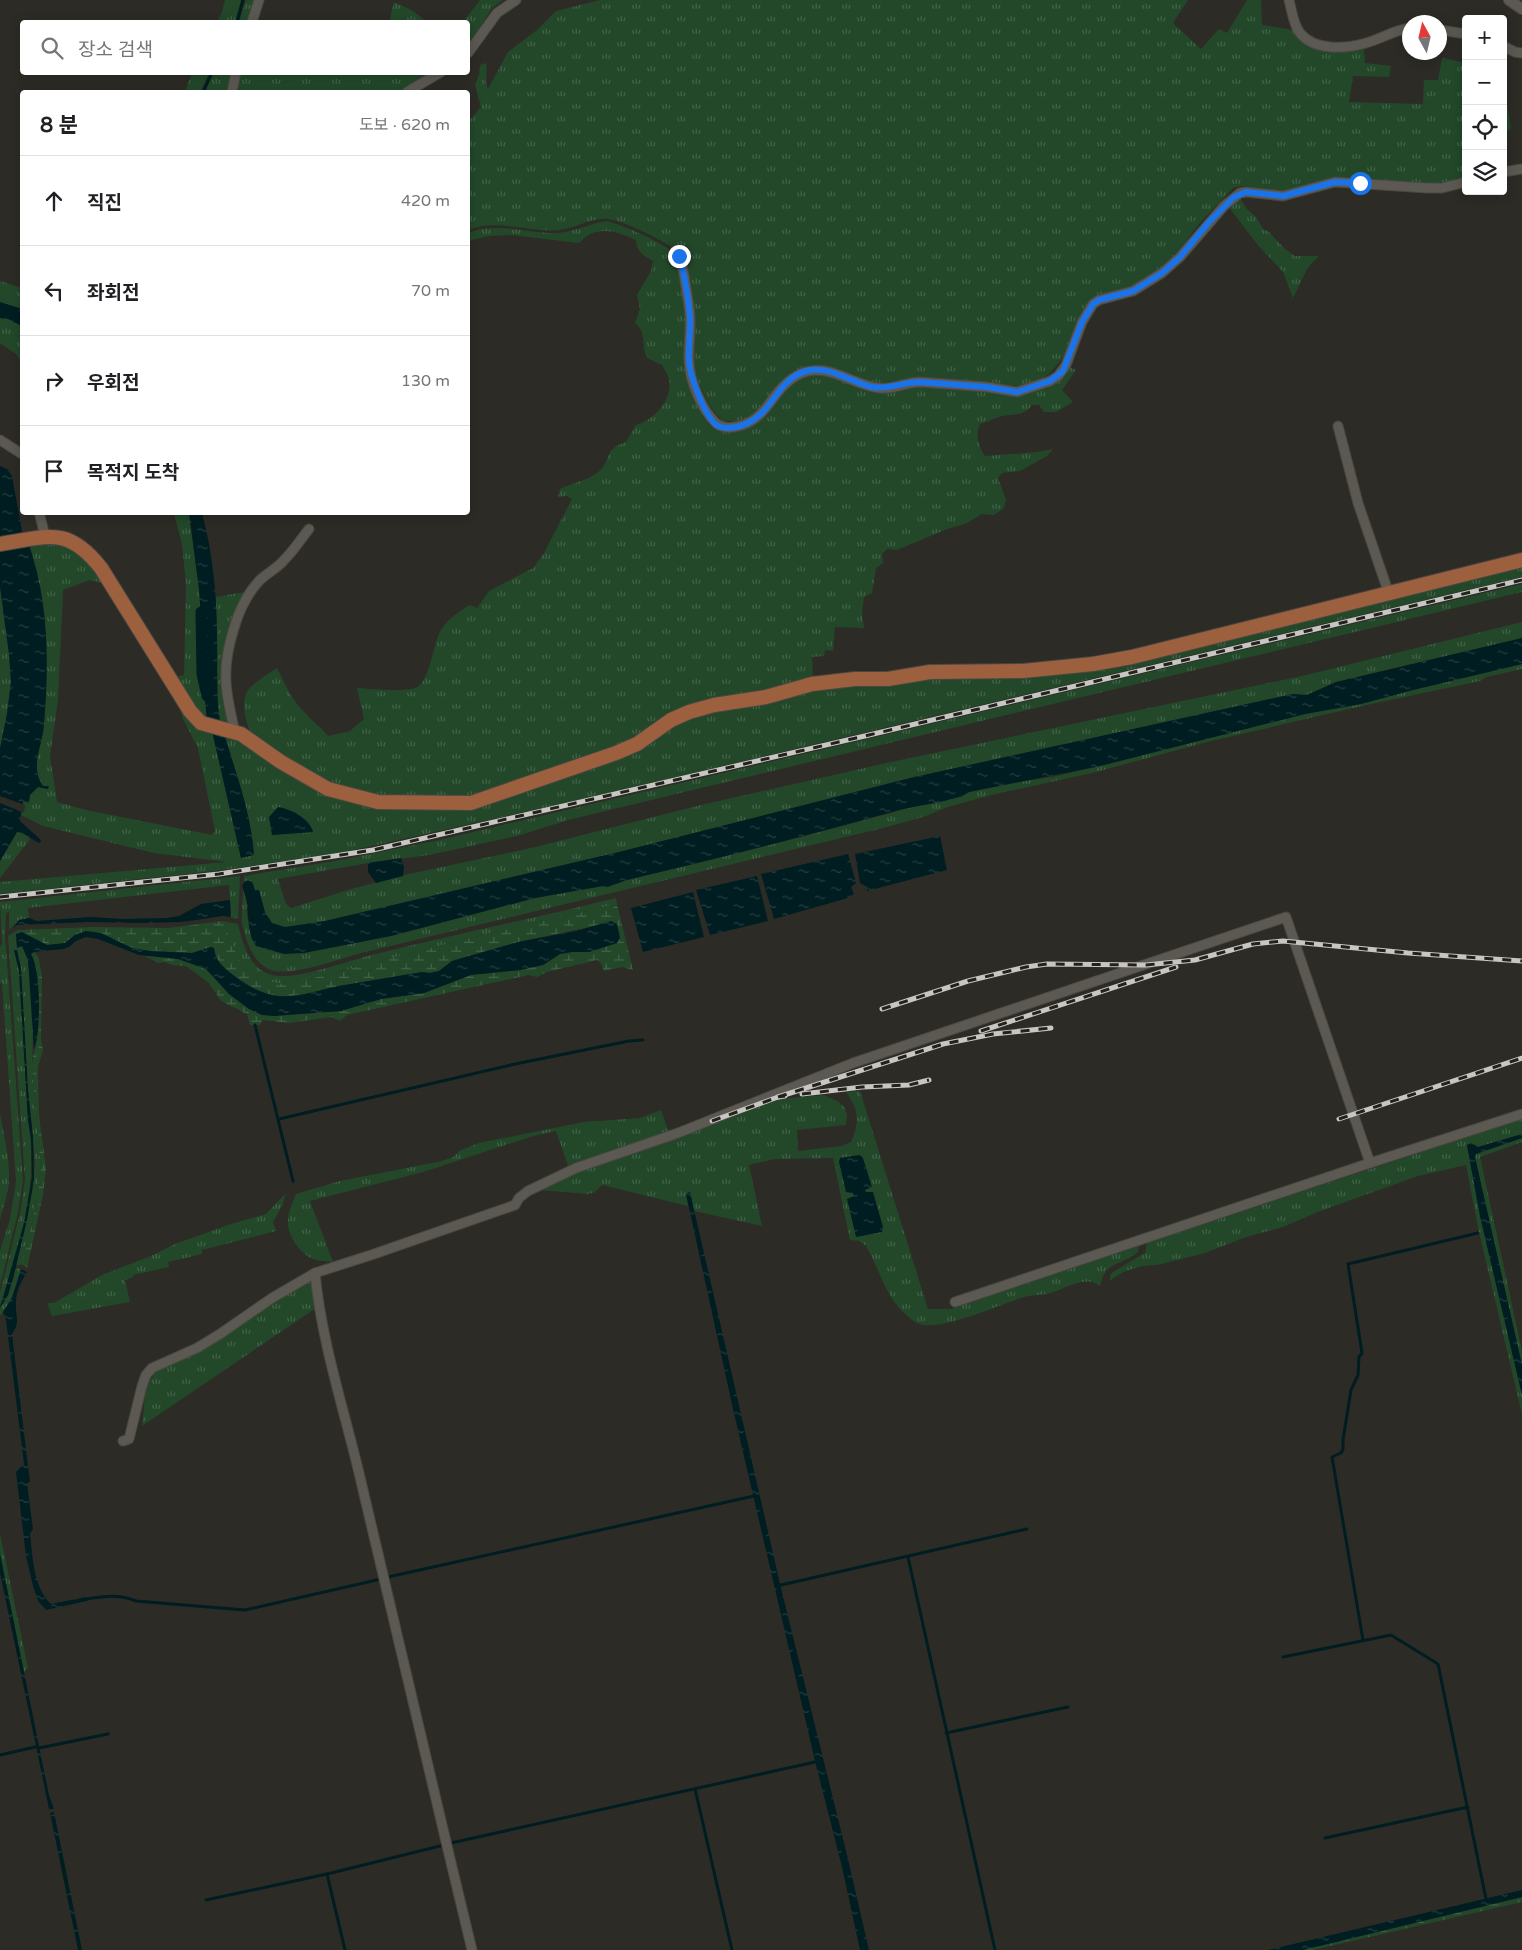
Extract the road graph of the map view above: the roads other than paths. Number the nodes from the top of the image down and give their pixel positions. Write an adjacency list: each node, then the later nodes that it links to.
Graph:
1 (259, 0): 6 (street)
2 (516, 0): 11 (street)
3 (1289, 0): 7 (street)
4 (1509, 0): 5 (street)
5 (1522, 9)
6 (253, 20)
7 (1402, 30)
8 (1447, 31): 9 (street)
9 (1462, 33)
10 (1507, 48): 12 (street)
11 (470, 50)
12 (1522, 53)
13 (235, 75): 15 (street)
14 (436, 75): 16 (street)
15 (232, 90)
16 (410, 90)
17 (1522, 169): 18 (street)
18 (1507, 171)
19 (1462, 183): 20 (street)
20 (675, 251)
21 (1338, 426): 29 (street)
22 (0, 440): 23 (street)
23 (20, 453)
24 (40, 515): 26 (street)
25 (309, 529): 30 (street)
26 (45, 536): 27 (main road); 30 (main road)
27 (0, 544)
28 (1522, 560): 29 (main road)
29 (1389, 594): 30 (main road)
30 (229, 730)
31 (1522, 1114): 32 (street)
32 (1370, 1163): 33 (street); 34 (street)
33 (315, 1273): 35 (street); 36 (street)
34 (955, 1302)
35 (123, 1442)
36 (472, 1950)

